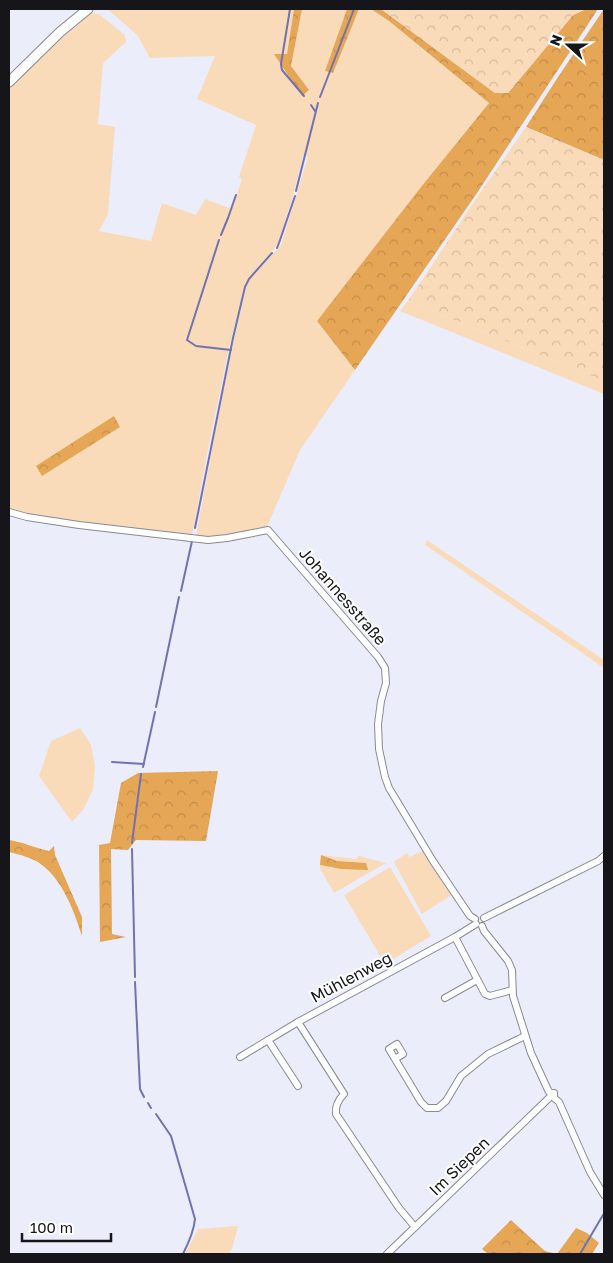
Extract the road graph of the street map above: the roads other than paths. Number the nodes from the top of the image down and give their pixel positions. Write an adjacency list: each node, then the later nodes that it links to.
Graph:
1 (88, 9): 2 (main road)
2 (9, 82)
3 (9, 512): 5 (street, Johannesstraße)
4 (604, 856): 5 (street, Mühlenweg)
5 (478, 923): 6 (street, Mühlenweg); 8 (street, Johannesstraße)
6 (454, 937): 7 (street); 10 (street, Mühlenweg)
7 (477, 980): 8 (street); 9 (street)
8 (512, 990): 11 (street, Johannesstraße)
9 (445, 998)
10 (298, 1022): 12 (street, Mühlenweg); 18 (street)
11 (525, 1036): 14 (street); 16 (street, Johannesstraße)
12 (268, 1040): 13 (street, Mühlenweg); 15 (street)
13 (240, 1057)
14 (395, 1059)
15 (298, 1086)
16 (551, 1096): 17 (street, Johannesstraße); 18 (street, Im Siepen)
17 (604, 1195)
18 (415, 1227): 19 (street, Im Siepen)
19 (387, 1254)

